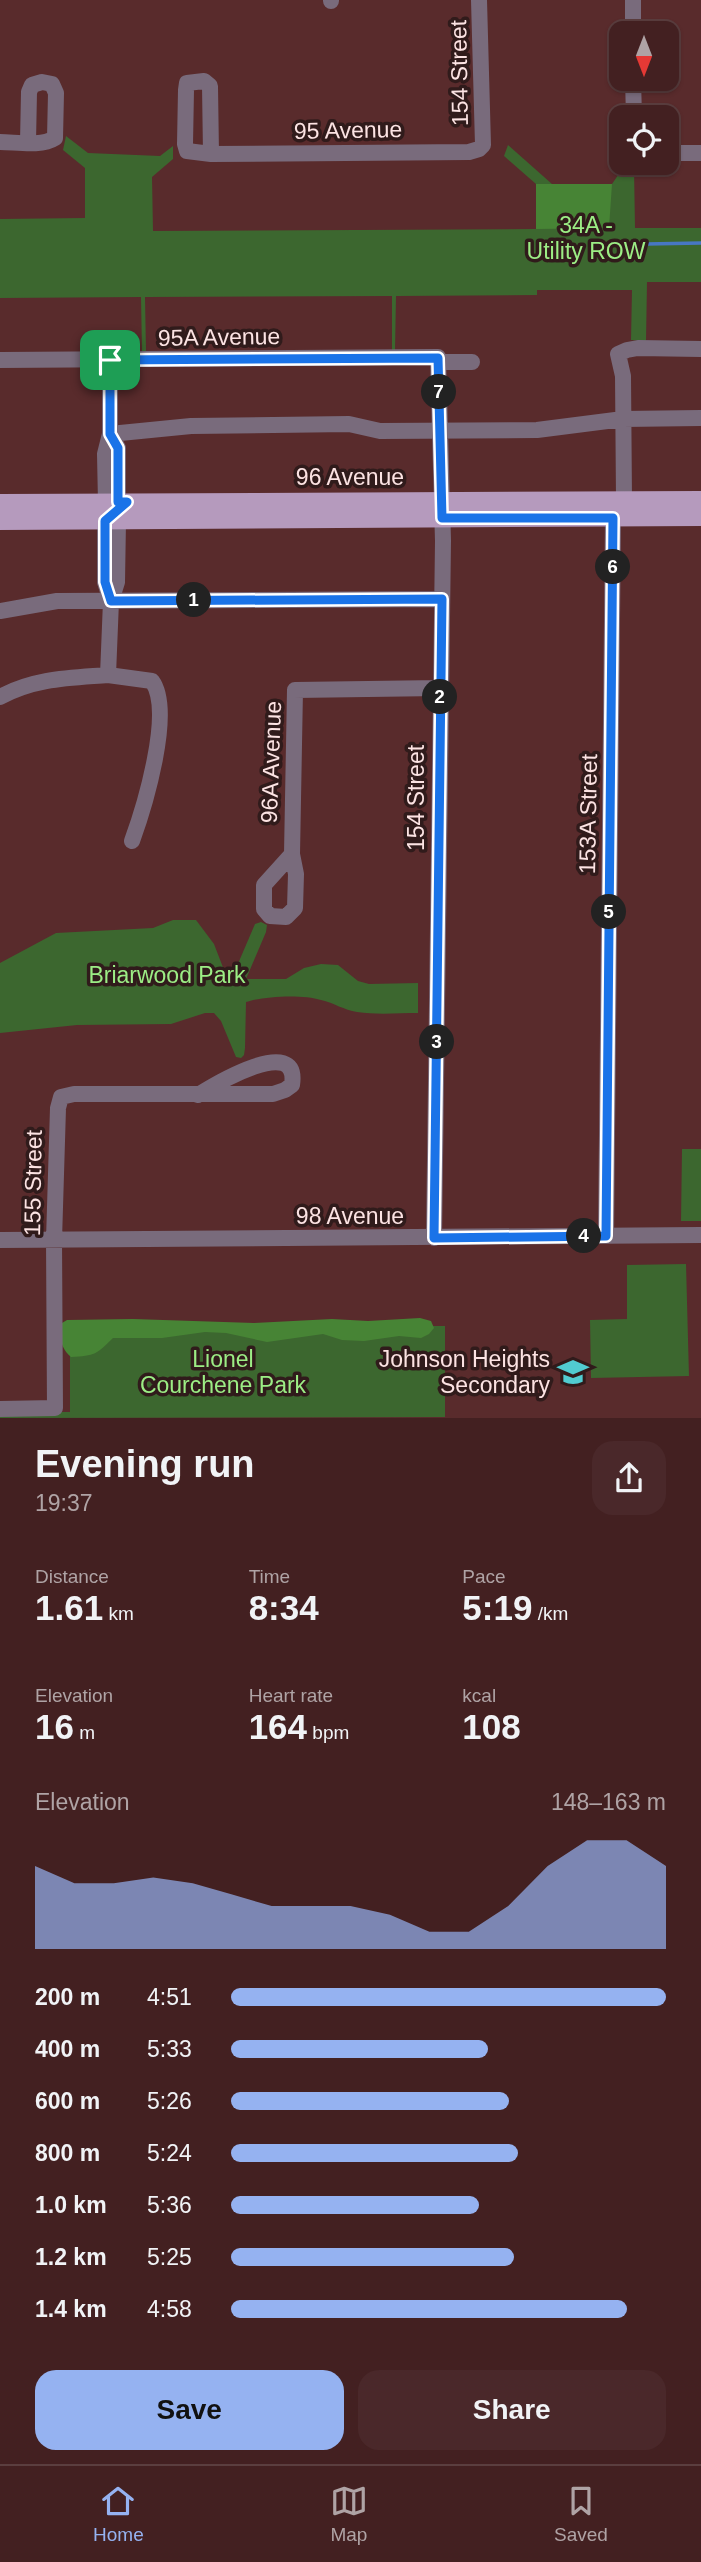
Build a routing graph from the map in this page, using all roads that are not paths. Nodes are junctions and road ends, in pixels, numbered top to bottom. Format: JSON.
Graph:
{"nodes":[{"id":1,"x":479,"y":0,"type":"edge"},
{"id":2,"x":633,"y":0,"type":"edge"},
{"id":3,"x":633,"y":21,"type":"edge"},
{"id":4,"x":0,"y":142,"type":"edge"},
{"id":5,"x":28,"y":142,"type":"dead end"},
{"id":6,"x":483,"y":145,"type":"joint"},
{"id":7,"x":679,"y":153,"type":"edge"},
{"id":8,"x":701,"y":153,"type":"edge"},
{"id":9,"x":211,"y":154,"type":"dead end"},
{"id":10,"x":701,"y":349,"type":"edge"},
{"id":11,"x":0,"y":360,"type":"edge"},
{"id":12,"x":110,"y":360,"type":"junction"},
{"id":13,"x":438,"y":360,"type":"junction"},
{"id":14,"x":472,"y":362,"type":"dead end"},
{"id":15,"x":701,"y":418,"type":"edge"},
{"id":16,"x":623,"y":419,"type":"junction"},
{"id":17,"x":439,"y":430,"type":"junction"},
{"id":18,"x":110,"y":434,"type":"junction"},
{"id":19,"x":624,"y":500,"type":"junction"},
{"id":20,"x":701,"y":500,"type":"edge"},
{"id":21,"x":0,"y":503,"type":"edge"},
{"id":22,"x":442,"y":509,"type":"junction"},
{"id":23,"x":115,"y":510,"type":"junction"},
{"id":24,"x":701,"y":517,"type":"edge"},
{"id":25,"x":613,"y":518,"type":"junction"},
{"id":26,"x":0,"y":521,"type":"edge"},
{"id":27,"x":442,"y":599,"type":"junction"},
{"id":28,"x":111,"y":601,"type":"junction"},
{"id":29,"x":0,"y":611,"type":"edge"},
{"id":30,"x":108,"y":675,"type":"junction"},
{"id":31,"x":440,"y":688,"type":"junction"},
{"id":32,"x":0,"y":697,"type":"edge"},
{"id":33,"x":132,"y":841,"type":"dead end"},
{"id":34,"x":292,"y":854,"type":"dead end"},
{"id":35,"x":198,"y":1095,"type":"junction"},
{"id":36,"x":701,"y":1235,"type":"edge"},
{"id":37,"x":606,"y":1236,"type":"junction"},
{"id":38,"x":434,"y":1238,"type":"junction"},
{"id":39,"x":0,"y":1240,"type":"edge"},
{"id":40,"x":54,"y":1240,"type":"junction"},
{"id":41,"x":0,"y":1409,"type":"edge"}],
"edges":[{"from":1,"to":6,"type":"street","name":"154 Street"},
{"from":2,"to":3,"type":"street"},
{"from":4,"to":5,"type":"street"},
{"from":6,"to":9,"type":"street","name":"95 Avenue"},
{"from":7,"to":8,"type":"street"},
{"from":10,"to":16,"type":"street"},
{"from":11,"to":12,"type":"street","name":"95A Avenue"},
{"from":12,"to":13,"type":"street","name":"95A Avenue"},
{"from":12,"to":18,"type":"street"},
{"from":13,"to":14,"type":"street","name":"95A Avenue"},
{"from":13,"to":17,"type":"street","name":"154 Street"},
{"from":15,"to":16,"type":"street"},
{"from":16,"to":17,"type":"street"},
{"from":16,"to":19,"type":"street"},
{"from":17,"to":18,"type":"street"},
{"from":17,"to":22,"type":"street","name":"154 Street"},
{"from":18,"to":23,"type":"street"},
{"from":19,"to":20,"type":"main road","name":"96 Avenue"},
{"from":19,"to":22,"type":"main road","name":"96 Avenue"},
{"from":21,"to":23,"type":"main road","name":"96 Avenue"},
{"from":22,"to":23,"type":"main road","name":"96 Avenue"},
{"from":22,"to":25,"type":"main road","name":"96 Avenue"},
{"from":22,"to":27,"type":"street","name":"154 Street"},
{"from":23,"to":26,"type":"main road","name":"96 Avenue"},
{"from":23,"to":28,"type":"street"},
{"from":24,"to":25,"type":"main road","name":"96 Avenue"},
{"from":25,"to":37,"type":"street","name":"153A Street"},
{"from":27,"to":28,"type":"street"},
{"from":27,"to":31,"type":"street","name":"154 Street"},
{"from":28,"to":29,"type":"street"},
{"from":28,"to":30,"type":"street"},
{"from":30,"to":32,"type":"street"},
{"from":30,"to":33,"type":"street"},
{"from":31,"to":34,"type":"street","name":"96A Avenue"},
{"from":31,"to":38,"type":"street","name":"154 Street"},
{"from":35,"to":35,"type":"street","name":"155 Street"},
{"from":35,"to":40,"type":"street","name":"155 Street"},
{"from":36,"to":37,"type":"street","name":"98 Avenue"},
{"from":37,"to":38,"type":"street","name":"98 Avenue"},
{"from":38,"to":40,"type":"street","name":"98 Avenue"},
{"from":39,"to":40,"type":"street","name":"98 Avenue"},
{"from":40,"to":41,"type":"street","name":"155 Street"}]}
